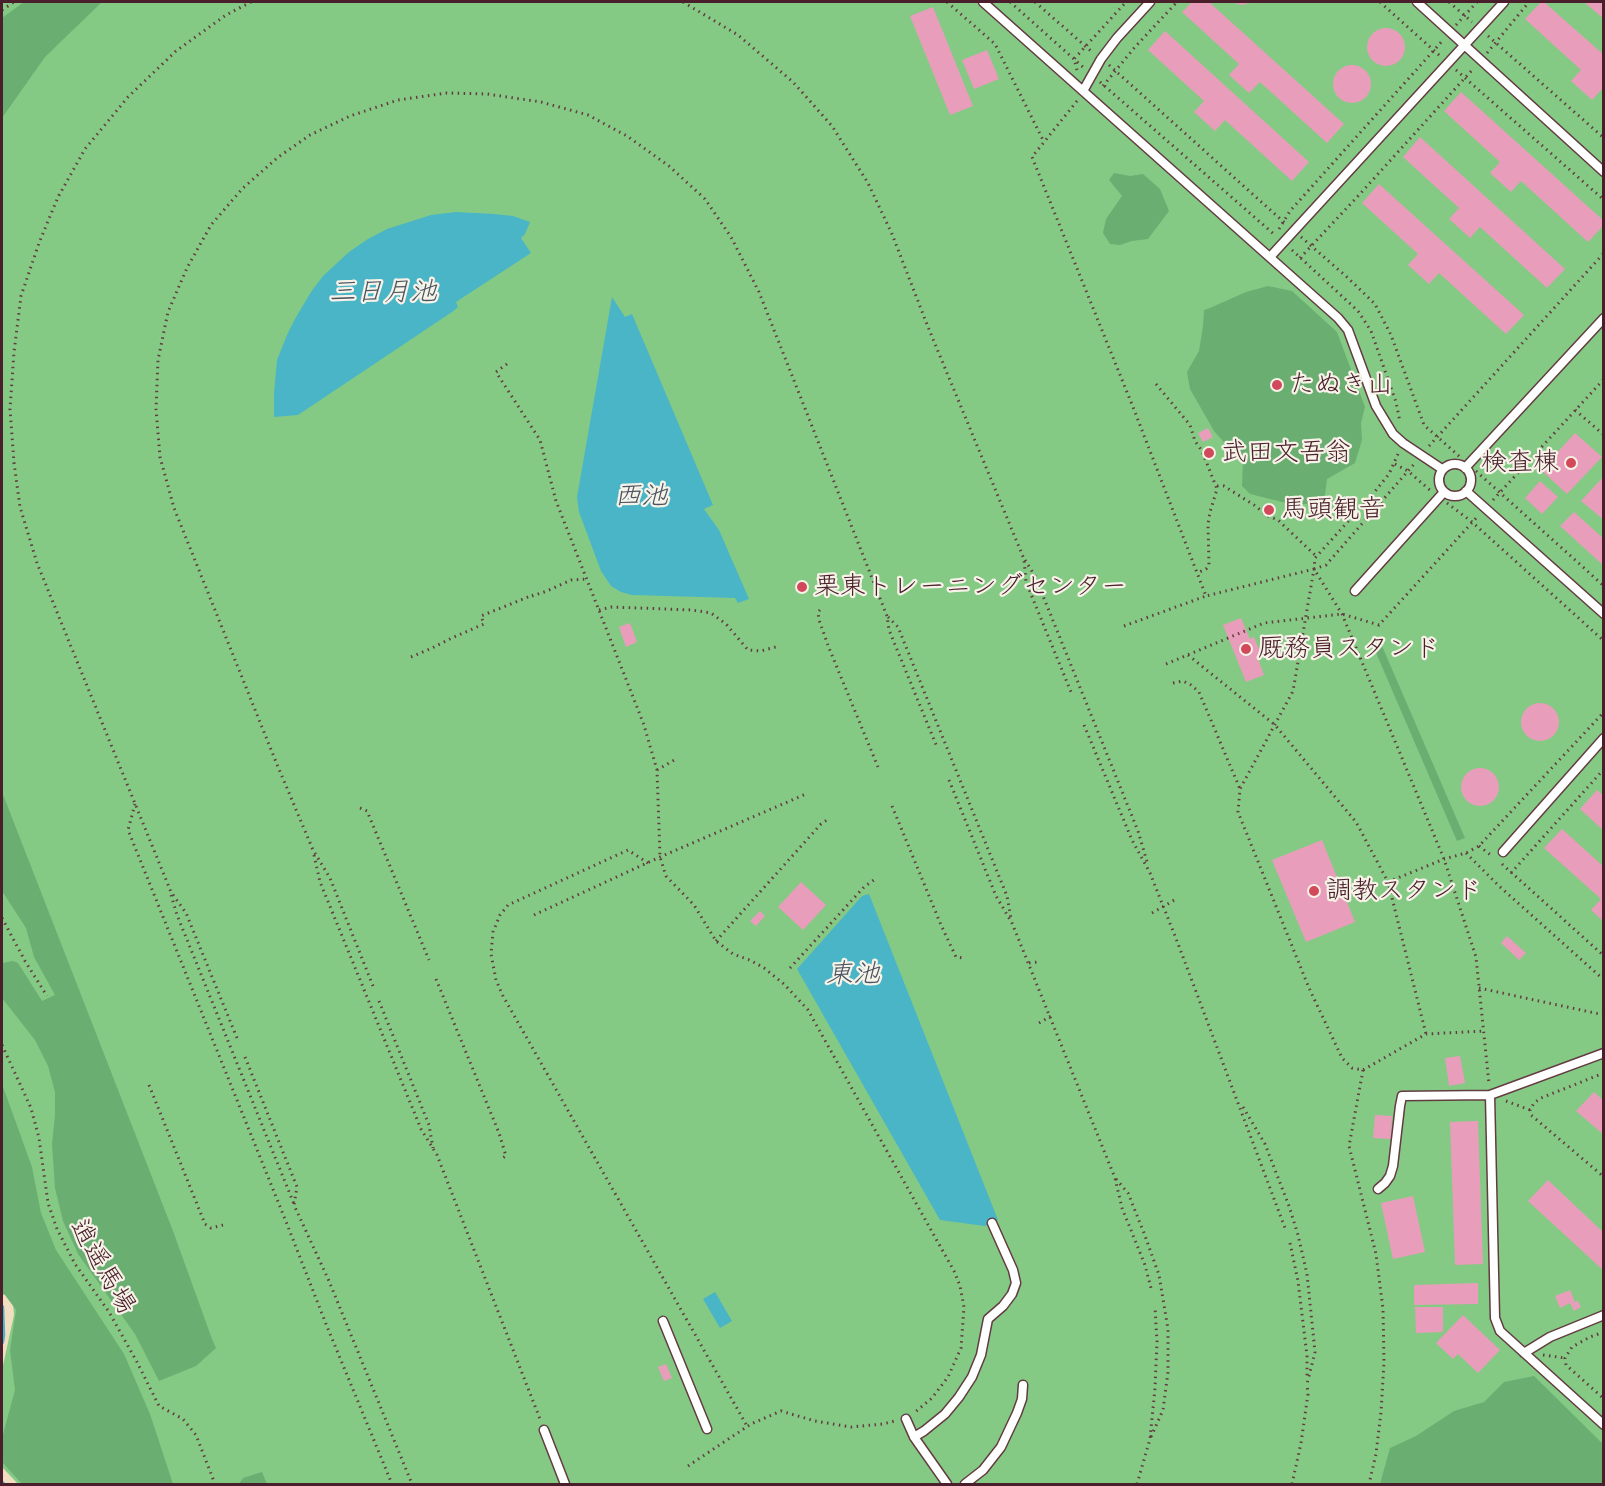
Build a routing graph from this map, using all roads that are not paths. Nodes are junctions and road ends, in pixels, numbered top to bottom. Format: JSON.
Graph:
{"nodes":[{"id":1,"x":983,"y":2,"type":"edge"},
{"id":2,"x":1150,"y":2,"type":"edge"},
{"id":3,"x":1417,"y":2,"type":"edge"},
{"id":4,"x":1504,"y":2,"type":"edge"},
{"id":5,"x":1465,"y":45,"type":"junction"},
{"id":6,"x":1083,"y":91,"type":"junction"},
{"id":7,"x":1604,"y":172,"type":"edge"},
{"id":8,"x":1270,"y":257,"type":"junction"},
{"id":9,"x":1604,"y":318,"type":"edge"},
{"id":10,"x":1467,"y":466,"type":"junction"},
{"id":11,"x":1442,"y":469,"type":"junction"},
{"id":12,"x":1466,"y":491,"type":"junction"},
{"id":13,"x":1442,"y":495,"type":"junction"},
{"id":14,"x":1355,"y":591,"type":"dead end"},
{"id":15,"x":1604,"y":614,"type":"edge"},
{"id":16,"x":1604,"y":738,"type":"edge"},
{"id":17,"x":1503,"y":852,"type":"dead end"},
{"id":18,"x":1604,"y":1053,"type":"edge"},
{"id":19,"x":1490,"y":1095,"type":"junction"},
{"id":20,"x":1378,"y":1189,"type":"dead end"},
{"id":21,"x":992,"y":1222,"type":"dead end"},
{"id":22,"x":1604,"y":1315,"type":"edge"},
{"id":23,"x":663,"y":1321,"type":"dead end"},
{"id":24,"x":1524,"y":1353,"type":"junction"},
{"id":25,"x":1023,"y":1385,"type":"dead end"},
{"id":26,"x":906,"y":1419,"type":"road end"},
{"id":27,"x":1604,"y":1425,"type":"edge"},
{"id":28,"x":707,"y":1429,"type":"dead end"},
{"id":29,"x":544,"y":1430,"type":"road end"},
{"id":30,"x":914,"y":1437,"type":"junction"},
{"id":31,"x":565,"y":1485,"type":"edge"},
{"id":32,"x":947,"y":1485,"type":"edge"},
{"id":33,"x":965,"y":1485,"type":"edge"}],
"edges":[{"from":1,"to":6,"type":"lane"},
{"from":2,"to":6,"type":"lane"},
{"from":3,"to":5,"type":"lane"},
{"from":4,"to":5,"type":"lane"},
{"from":5,"to":7,"type":"lane"},
{"from":5,"to":8,"type":"lane"},
{"from":6,"to":8,"type":"lane"},
{"from":8,"to":11,"type":"lane"},
{"from":9,"to":10,"type":"lane"},
{"from":10,"to":11,"type":"lane"},
{"from":10,"to":12,"type":"lane"},
{"from":11,"to":13,"type":"lane"},
{"from":12,"to":13,"type":"lane"},
{"from":12,"to":15,"type":"lane"},
{"from":13,"to":14,"type":"lane"},
{"from":16,"to":17,"type":"lane"},
{"from":18,"to":19,"type":"lane"},
{"from":19,"to":20,"type":"lane"},
{"from":19,"to":24,"type":"lane"},
{"from":21,"to":30,"type":"lane"},
{"from":22,"to":24,"type":"lane"},
{"from":23,"to":28,"type":"lane"},
{"from":24,"to":27,"type":"lane"},
{"from":25,"to":33,"type":"lane"},
{"from":26,"to":30,"type":"lane"},
{"from":29,"to":31,"type":"lane"},
{"from":30,"to":32,"type":"lane"}]}
